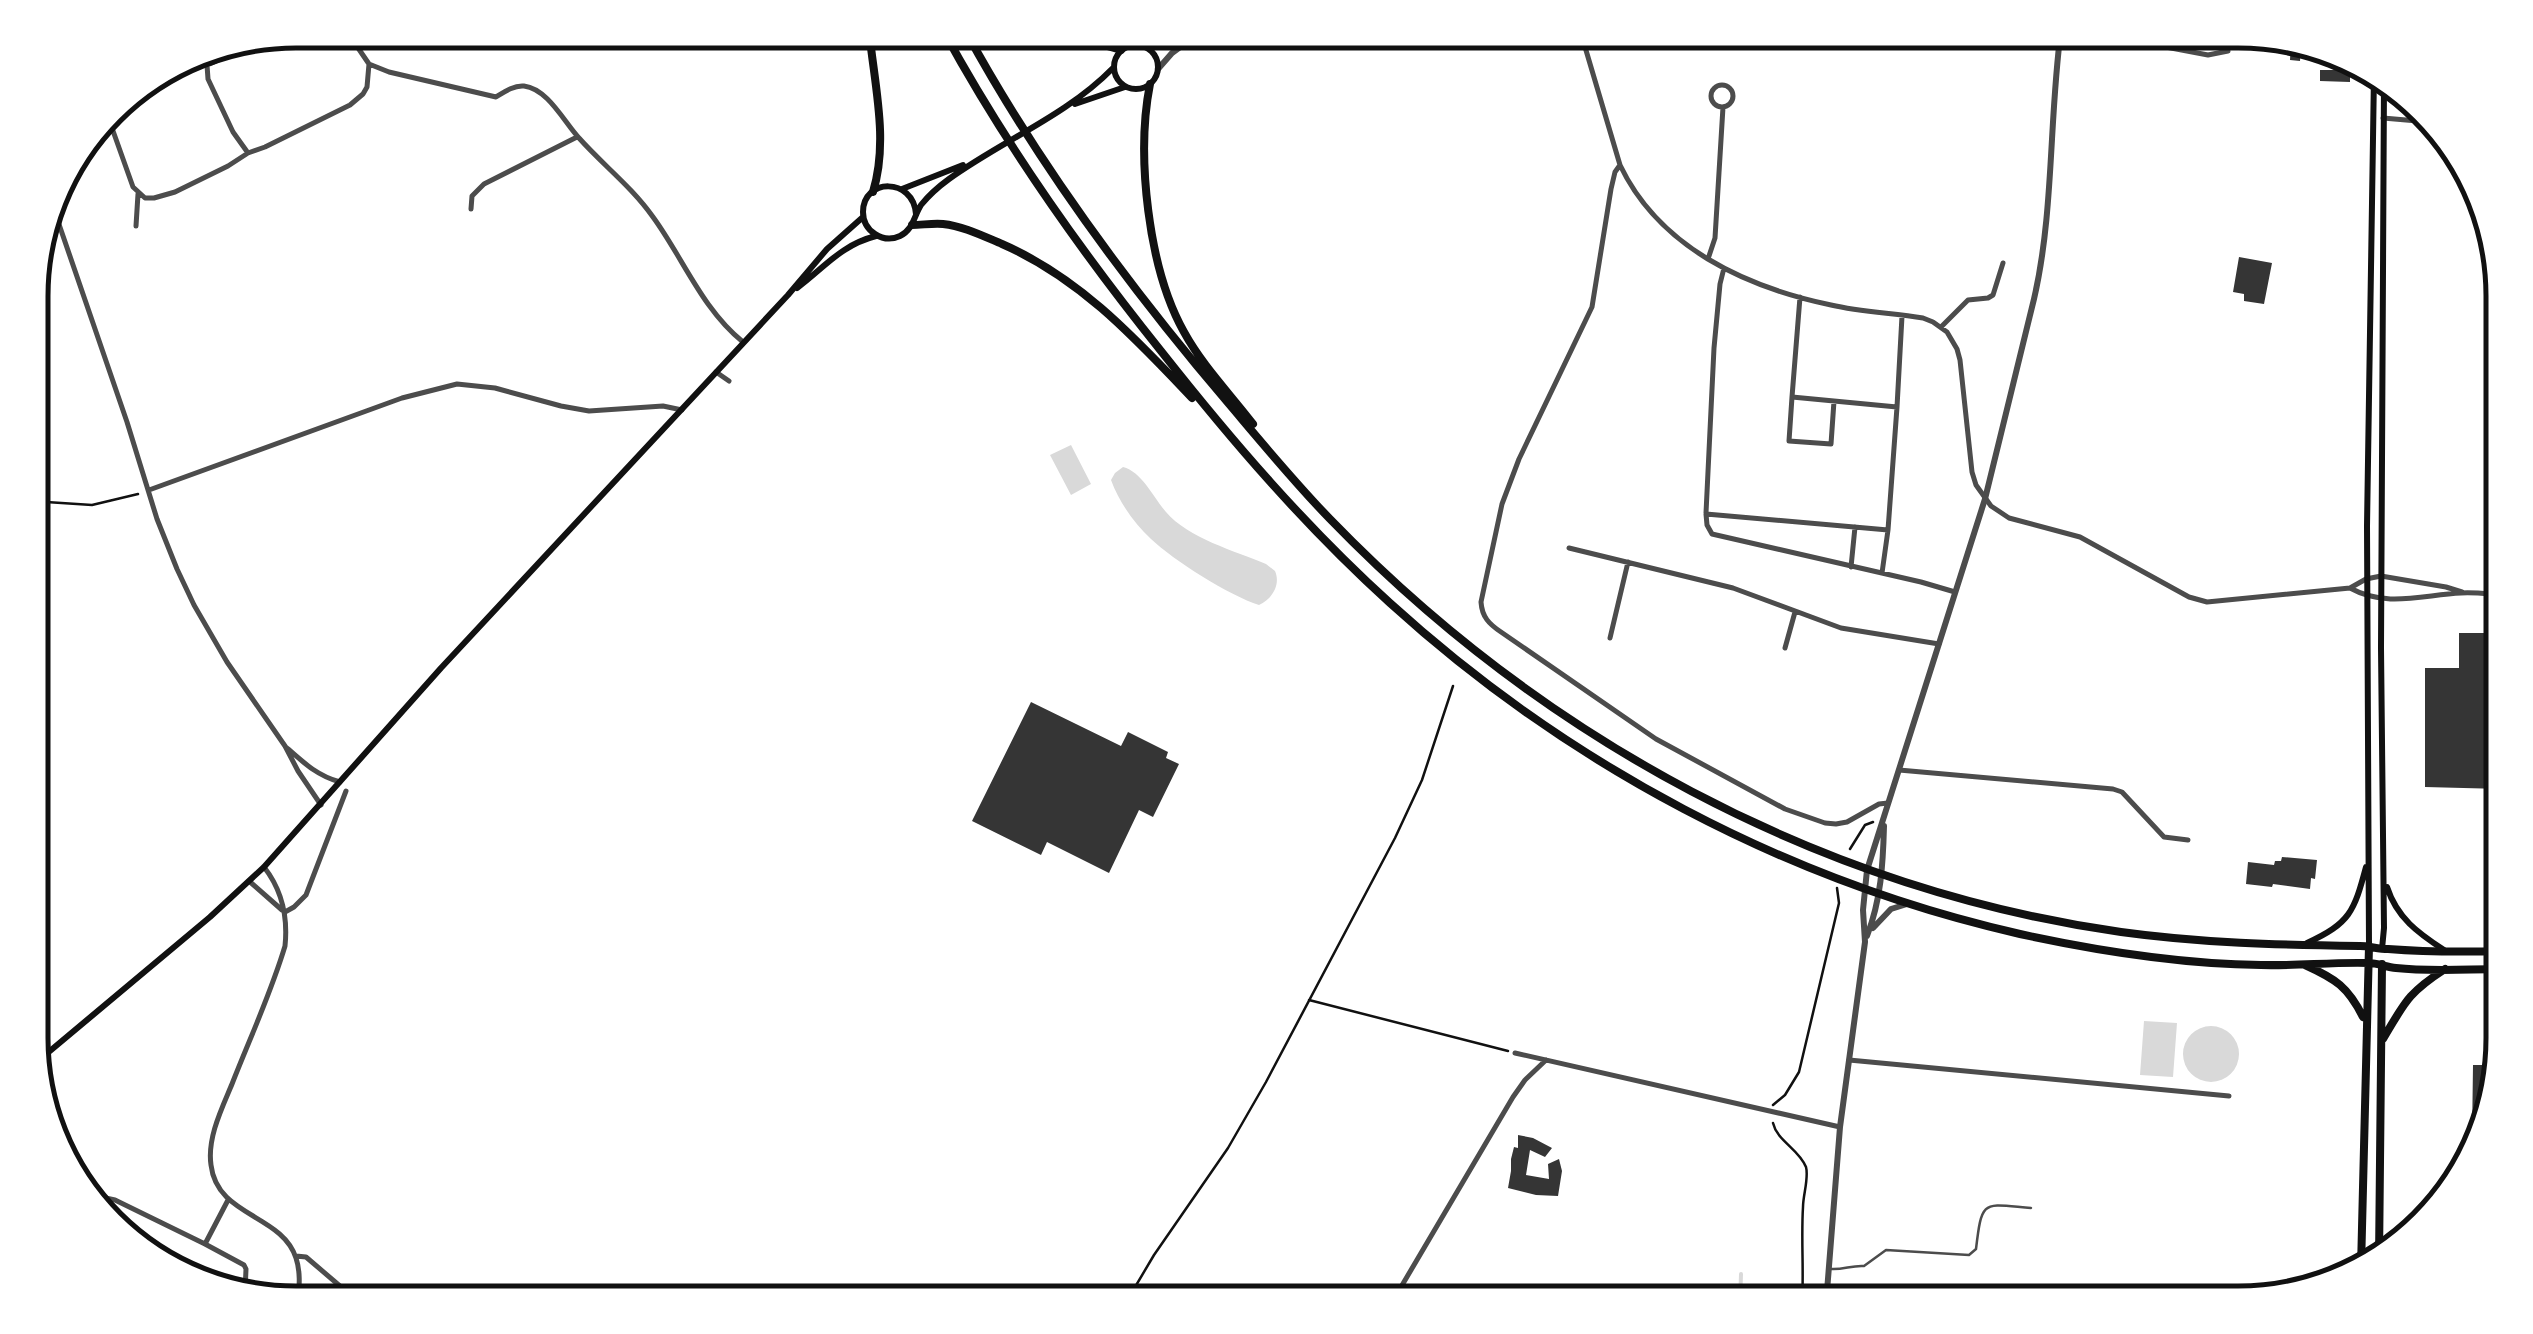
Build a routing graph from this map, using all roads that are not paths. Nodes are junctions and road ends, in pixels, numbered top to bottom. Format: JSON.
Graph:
{"nodes":[{"id":1,"x":358,"y":48,"type":"edge"},
{"id":2,"x":871,"y":48,"type":"edge"},
{"id":3,"x":953,"y":48,"type":"edge"},
{"id":4,"x":976,"y":48,"type":"edge"},
{"id":5,"x":1114,"y":48,"type":"edge"},
{"id":6,"x":1125,"y":48,"type":"edge"},
{"id":7,"x":1147,"y":48,"type":"edge"},
{"id":8,"x":1180,"y":48,"type":"edge"},
{"id":9,"x":1585,"y":48,"type":"edge"},
{"id":10,"x":2059,"y":48,"type":"edge"},
{"id":11,"x":2175,"y":48,"type":"edge"},
{"id":12,"x":1121,"y":50,"type":"junction"},
{"id":13,"x":2228,"y":52,"type":"dead end"},
{"id":14,"x":218,"y":60,"type":"edge"},
{"id":15,"x":369,"y":64,"type":"junction"},
{"id":16,"x":207,"y":65,"type":"joint"},
{"id":17,"x":1113,"y":68,"type":"junction"},
{"id":18,"x":1158,"y":69,"type":"junction"},
{"id":19,"x":1150,"y":84,"type":"junction"},
{"id":20,"x":1125,"y":86,"type":"junction"},
{"id":21,"x":2374,"y":88,"type":"edge"},
{"id":22,"x":2384,"y":96,"type":"edge"},
{"id":23,"x":1070,"y":106,"type":"junction"},
{"id":24,"x":1723,"y":106,"type":"junction"},
{"id":25,"x":2383,"y":118,"type":"junction"},
{"id":26,"x":2413,"y":121,"type":"edge"},
{"id":27,"x":112,"y":129,"type":"edge"},
{"id":28,"x":578,"y":136,"type":"junction"},
{"id":29,"x":248,"y":152,"type":"junction"},
{"id":30,"x":978,"y":159,"type":"junction"},
{"id":31,"x":1620,"y":165,"type":"junction"},
{"id":32,"x":902,"y":189,"type":"junction"},
{"id":33,"x":872,"y":192,"type":"junction"},
{"id":34,"x":138,"y":194,"type":"junction"},
{"id":35,"x":471,"y":209,"type":"dead end"},
{"id":36,"x":916,"y":214,"type":"junction"},
{"id":37,"x":863,"y":217,"type":"junction"},
{"id":38,"x":59,"y":223,"type":"edge"},
{"id":39,"x":912,"y":225,"type":"junction"},
{"id":40,"x":136,"y":226,"type":"dead end"},
{"id":41,"x":876,"y":236,"type":"junction"},
{"id":42,"x":1708,"y":259,"type":"junction"},
{"id":43,"x":2003,"y":263,"type":"dead end"},
{"id":44,"x":1724,"y":268,"type":"junction"},
{"id":45,"x":788,"y":295,"type":"junction"},
{"id":46,"x":1800,"y":297,"type":"junction"},
{"id":47,"x":1902,"y":316,"type":"junction"},
{"id":48,"x":1941,"y":327,"type":"junction"},
{"id":49,"x":743,"y":342,"type":"junction"},
{"id":50,"x":716,"y":372,"type":"junction"},
{"id":51,"x":729,"y":381,"type":"dead end"},
{"id":52,"x":1792,"y":397,"type":"junction"},
{"id":53,"x":1834,"y":401,"type":"junction"},
{"id":54,"x":1897,"y":407,"type":"junction"},
{"id":55,"x":682,"y":410,"type":"junction"},
{"id":56,"x":1225,"y":433,"type":"junction"},
{"id":57,"x":1300,"y":488,"type":"junction"},
{"id":58,"x":148,"y":490,"type":"junction"},
{"id":59,"x":1984,"y":499,"type":"junction"},
{"id":60,"x":1706,"y":514,"type":"junction"},
{"id":61,"x":1855,"y":527,"type":"junction"},
{"id":62,"x":1888,"y":530,"type":"junction"},
{"id":63,"x":1569,"y":548,"type":"dead end"},
{"id":64,"x":1628,"y":562,"type":"junction"},
{"id":65,"x":1851,"y":567,"type":"junction"},
{"id":66,"x":1882,"y":573,"type":"junction"},
{"id":67,"x":2381,"y":576,"type":"junction"},
{"id":68,"x":2366,"y":579,"type":"junction"},
{"id":69,"x":2350,"y":588,"type":"junction"},
{"id":70,"x":1955,"y":592,"type":"junction"},
{"id":71,"x":2462,"y":592,"type":"junction"},
{"id":72,"x":2486,"y":593,"type":"edge"},
{"id":73,"x":2367,"y":597,"type":"junction"},
{"id":74,"x":2382,"y":599,"type":"junction"},
{"id":75,"x":1794,"y":612,"type":"junction"},
{"id":76,"x":1610,"y":638,"type":"dead end"},
{"id":77,"x":1939,"y":644,"type":"junction"},
{"id":78,"x":1785,"y":648,"type":"dead end"},
{"id":79,"x":285,"y":746,"type":"junction"},
{"id":80,"x":1899,"y":770,"type":"junction"},
{"id":81,"x":340,"y":782,"type":"junction"},
{"id":82,"x":346,"y":792,"type":"dead end"},
{"id":83,"x":1888,"y":803,"type":"junction"},
{"id":84,"x":321,"y":804,"type":"junction"},
{"id":85,"x":1884,"y":818,"type":"junction"},
{"id":86,"x":2188,"y":840,"type":"dead end"},
{"id":87,"x":2369,"y":856,"type":"junction"},
{"id":88,"x":264,"y":866,"type":"junction"},
{"id":89,"x":1867,"y":870,"type":"junction"},
{"id":90,"x":1882,"y":874,"type":"junction"},
{"id":91,"x":2384,"y":878,"type":"junction"},
{"id":92,"x":249,"y":881,"type":"junction"},
{"id":93,"x":1864,"y":888,"type":"junction"},
{"id":94,"x":1879,"y":893,"type":"junction"},
{"id":95,"x":1908,"y":903,"type":"junction"},
{"id":96,"x":284,"y":912,"type":"junction"},
{"id":97,"x":1865,"y":942,"type":"junction"},
{"id":98,"x":2302,"y":946,"type":"junction"},
{"id":99,"x":2368,"y":946,"type":"junction"},
{"id":100,"x":2382,"y":949,"type":"junction"},
{"id":101,"x":2445,"y":951,"type":"junction"},
{"id":102,"x":2486,"y":951,"type":"edge"},
{"id":103,"x":2367,"y":963,"type":"junction"},
{"id":104,"x":2301,"y":964,"type":"junction"},
{"id":105,"x":2382,"y":964,"type":"junction"},
{"id":106,"x":2445,"y":969,"type":"junction"},
{"id":107,"x":2486,"y":969,"type":"edge"},
{"id":108,"x":2366,"y":1022,"type":"junction"},
{"id":109,"x":2382,"y":1040,"type":"junction"},
{"id":110,"x":49,"y":1052,"type":"edge"},
{"id":111,"x":1515,"y":1053,"type":"road end"},
{"id":112,"x":1546,"y":1060,"type":"junction"},
{"id":113,"x":1849,"y":1060,"type":"junction"},
{"id":114,"x":2229,"y":1096,"type":"dead end"},
{"id":115,"x":1840,"y":1126,"type":"junction"},
{"id":116,"x":106,"y":1198,"type":"edge"},
{"id":117,"x":228,"y":1200,"type":"junction"},
{"id":118,"x":2031,"y":1208,"type":"dead end"},
{"id":119,"x":2380,"y":1241,"type":"edge"},
{"id":120,"x":205,"y":1244,"type":"junction"},
{"id":121,"x":2361,"y":1253,"type":"edge"},
{"id":122,"x":296,"y":1256,"type":"junction"},
{"id":123,"x":1829,"y":1268,"type":"junction"},
{"id":124,"x":245,"y":1281,"type":"edge"},
{"id":125,"x":299,"y":1286,"type":"edge"},
{"id":126,"x":340,"y":1286,"type":"edge"},
{"id":127,"x":1402,"y":1286,"type":"edge"},
{"id":128,"x":1828,"y":1286,"type":"edge"}],
"edges":[{"from":1,"to":15,"type":"street"},
{"from":2,"to":33,"type":"main road"},
{"from":3,"to":56,"type":"main road"},
{"from":4,"to":57,"type":"main road"},
{"from":5,"to":12,"type":"main road"},
{"from":6,"to":12,"type":"main road"},
{"from":7,"to":18,"type":"main road"},
{"from":8,"to":18,"type":"street"},
{"from":9,"to":31,"type":"street"},
{"from":10,"to":59,"type":"street"},
{"from":11,"to":13,"type":"street"},
{"from":12,"to":17,"type":"main road"},
{"from":14,"to":16,"type":"street"},
{"from":15,"to":28,"type":"street"},
{"from":15,"to":29,"type":"street"},
{"from":16,"to":29,"type":"street"},
{"from":17,"to":20,"type":"main road"},
{"from":17,"to":23,"type":"main road"},
{"from":18,"to":19,"type":"main road"},
{"from":19,"to":20,"type":"main road"},
{"from":19,"to":57,"type":"main road"},
{"from":20,"to":23,"type":"main road"},
{"from":21,"to":68,"type":"main road"},
{"from":22,"to":25,"type":"main road"},
{"from":23,"to":30,"type":"main road"},
{"from":24,"to":24,"type":"street"},
{"from":24,"to":42,"type":"street"},
{"from":25,"to":26,"type":"street"},
{"from":25,"to":67,"type":"main road"},
{"from":27,"to":34,"type":"street"},
{"from":28,"to":35,"type":"street"},
{"from":28,"to":49,"type":"street"},
{"from":29,"to":34,"type":"street"},
{"from":30,"to":32,"type":"main road"},
{"from":30,"to":36,"type":"main road"},
{"from":31,"to":42,"type":"street"},
{"from":31,"to":83,"type":"street"},
{"from":32,"to":33,"type":"main road"},
{"from":32,"to":36,"type":"main road"},
{"from":33,"to":37,"type":"main road"},
{"from":34,"to":40,"type":"street"},
{"from":36,"to":39,"type":"main road"},
{"from":37,"to":41,"type":"main road"},
{"from":37,"to":45,"type":"main road"},
{"from":38,"to":58,"type":"street"},
{"from":39,"to":41,"type":"main road"},
{"from":39,"to":56,"type":"main road"},
{"from":41,"to":45,"type":"main road"},
{"from":42,"to":44,"type":"street"},
{"from":43,"to":48,"type":"street"},
{"from":44,"to":46,"type":"street"},
{"from":44,"to":60,"type":"street"},
{"from":45,"to":49,"type":"main road"},
{"from":46,"to":47,"type":"street"},
{"from":46,"to":52,"type":"street"},
{"from":47,"to":48,"type":"street"},
{"from":47,"to":54,"type":"street"},
{"from":48,"to":59,"type":"street"},
{"from":49,"to":50,"type":"main road"},
{"from":50,"to":51,"type":"street"},
{"from":50,"to":55,"type":"main road"},
{"from":52,"to":53,"type":"street"},
{"from":52,"to":53,"type":"street"},
{"from":53,"to":54,"type":"street"},
{"from":54,"to":62,"type":"street"},
{"from":55,"to":58,"type":"street"},
{"from":55,"to":81,"type":"main road"},
{"from":56,"to":93,"type":"main road"},
{"from":57,"to":89,"type":"main road"},
{"from":58,"to":79,"type":"street"},
{"from":59,"to":69,"type":"street"},
{"from":59,"to":70,"type":"street"},
{"from":60,"to":61,"type":"street"},
{"from":60,"to":65,"type":"street"},
{"from":61,"to":62,"type":"street"},
{"from":61,"to":65,"type":"street"},
{"from":62,"to":66,"type":"street"},
{"from":63,"to":64,"type":"street"},
{"from":64,"to":75,"type":"street"},
{"from":64,"to":76,"type":"street"},
{"from":65,"to":66,"type":"street"},
{"from":66,"to":70,"type":"street"},
{"from":67,"to":68,"type":"street"},
{"from":67,"to":71,"type":"street"},
{"from":67,"to":74,"type":"main road"},
{"from":68,"to":69,"type":"street"},
{"from":68,"to":73,"type":"main road"},
{"from":69,"to":73,"type":"street"},
{"from":70,"to":77,"type":"street"},
{"from":71,"to":72,"type":"street"},
{"from":71,"to":74,"type":"street"},
{"from":73,"to":74,"type":"street"},
{"from":73,"to":87,"type":"main road"},
{"from":74,"to":91,"type":"main road"},
{"from":75,"to":77,"type":"street"},
{"from":75,"to":78,"type":"street"},
{"from":77,"to":80,"type":"street"},
{"from":79,"to":81,"type":"street"},
{"from":79,"to":84,"type":"street"},
{"from":80,"to":83,"type":"street"},
{"from":80,"to":86,"type":"street"},
{"from":81,"to":84,"type":"main road"},
{"from":82,"to":96,"type":"street"},
{"from":83,"to":85,"type":"street"},
{"from":84,"to":88,"type":"main road"},
{"from":85,"to":89,"type":"street"},
{"from":85,"to":90,"type":"street"},
{"from":87,"to":98,"type":"main road"},
{"from":87,"to":99,"type":"main road"},
{"from":88,"to":92,"type":"main road"},
{"from":88,"to":96,"type":"street"},
{"from":89,"to":90,"type":"main road"},
{"from":89,"to":93,"type":"street"},
{"from":90,"to":94,"type":"street"},
{"from":90,"to":98,"type":"main road"},
{"from":91,"to":100,"type":"main road"},
{"from":91,"to":101,"type":"main road"},
{"from":92,"to":96,"type":"street"},
{"from":92,"to":110,"type":"main road"},
{"from":93,"to":94,"type":"main road"},
{"from":93,"to":97,"type":"street"},
{"from":94,"to":95,"type":"main road"},
{"from":94,"to":97,"type":"street"},
{"from":95,"to":97,"type":"street"},
{"from":95,"to":104,"type":"main road"},
{"from":96,"to":117,"type":"street"},
{"from":97,"to":113,"type":"street"},
{"from":98,"to":99,"type":"main road"},
{"from":99,"to":100,"type":"main road"},
{"from":99,"to":103,"type":"main road"},
{"from":100,"to":101,"type":"main road"},
{"from":100,"to":105,"type":"main road"},
{"from":101,"to":102,"type":"main road"},
{"from":103,"to":104,"type":"main road"},
{"from":103,"to":105,"type":"main road"},
{"from":103,"to":108,"type":"main road"},
{"from":104,"to":108,"type":"main road"},
{"from":105,"to":106,"type":"main road"},
{"from":105,"to":109,"type":"main road"},
{"from":106,"to":107,"type":"main road"},
{"from":106,"to":109,"type":"main road"},
{"from":108,"to":121,"type":"main road"},
{"from":109,"to":119,"type":"main road"},
{"from":111,"to":112,"type":"street"},
{"from":112,"to":115,"type":"street"},
{"from":112,"to":127,"type":"street"},
{"from":113,"to":114,"type":"street"},
{"from":113,"to":115,"type":"street"},
{"from":115,"to":123,"type":"street"},
{"from":116,"to":120,"type":"street"},
{"from":117,"to":120,"type":"street"},
{"from":117,"to":122,"type":"street"},
{"from":118,"to":123,"type":"lane"},
{"from":120,"to":124,"type":"street"},
{"from":122,"to":125,"type":"street"},
{"from":122,"to":126,"type":"street"},
{"from":123,"to":128,"type":"street"}]}
